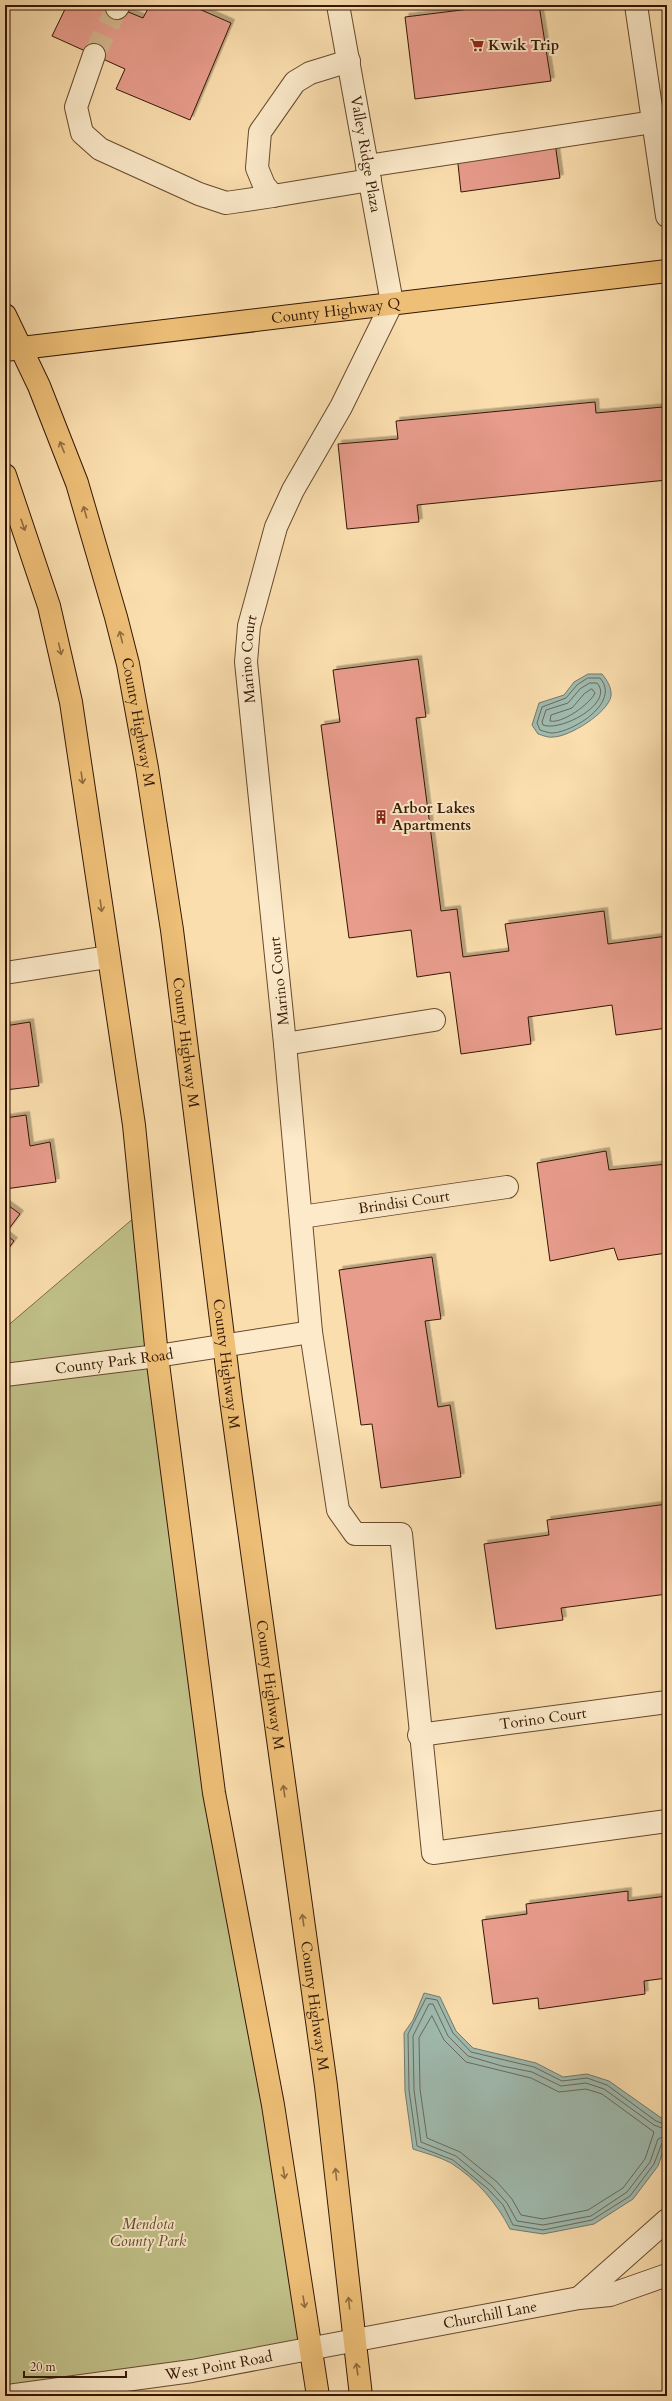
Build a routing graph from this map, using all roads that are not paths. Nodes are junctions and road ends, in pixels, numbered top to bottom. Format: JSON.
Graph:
{"nodes":[{"id":1,"x":338,"y":5,"type":"edge"},
{"id":2,"x":636,"y":5,"type":"edge"},
{"id":3,"x":94,"y":55,"type":"tunnel mouth"},
{"id":4,"x":349,"y":61,"type":"junction"},
{"id":5,"x":653,"y":122,"type":"junction"},
{"id":6,"x":369,"y":173,"type":"junction"},
{"id":7,"x":273,"y":196,"type":"junction"},
{"id":8,"x":667,"y":216,"type":"edge"},
{"id":9,"x":667,"y":271,"type":"edge"},
{"id":10,"x":392,"y":304,"type":"junction"},
{"id":11,"x":5,"y":315,"type":"edge"},
{"id":12,"x":13,"y":349,"type":"edge"},
{"id":13,"x":5,"y":475,"type":"edge"},
{"id":14,"x":108,"y":957,"type":"junction"},
{"id":15,"x":5,"y":973,"type":"edge"},
{"id":16,"x":434,"y":1020,"type":"dead end"},
{"id":17,"x":285,"y":1044,"type":"junction"},
{"id":18,"x":507,"y":1187,"type":"dead end"},
{"id":19,"x":301,"y":1217,"type":"junction"},
{"id":20,"x":311,"y":1332,"type":"junction"},
{"id":21,"x":224,"y":1344,"type":"junction"},
{"id":22,"x":157,"y":1356,"type":"junction"},
{"id":23,"x":5,"y":1375,"type":"edge"},
{"id":24,"x":667,"y":1702,"type":"edge"},
{"id":25,"x":420,"y":1735,"type":"junction"},
{"id":26,"x":667,"y":1821,"type":"edge"},
{"id":27,"x":667,"y":2220,"type":"edge"},
{"id":28,"x":667,"y":2275,"type":"edge"},
{"id":29,"x":579,"y":2298,"type":"junction"},
{"id":30,"x":354,"y":2342,"type":"junction"},
{"id":31,"x":311,"y":2350,"type":"junction"},
{"id":32,"x":8,"y":2396,"type":"edge"},
{"id":33,"x":318,"y":2396,"type":"edge"},
{"id":34,"x":361,"y":2396,"type":"edge"}],
"edges":[{"from":1,"to":4,"type":"street","name":"Valley Ridge Plaza"},
{"from":2,"to":5,"type":"street"},
{"from":3,"to":7,"type":"street"},
{"from":4,"to":6,"type":"street","name":"Valley Ridge Plaza"},
{"from":4,"to":7,"type":"street"},
{"from":5,"to":6,"type":"street"},
{"from":5,"to":8,"type":"street"},
{"from":6,"to":7,"type":"street"},
{"from":6,"to":10,"type":"street","name":"Valley Ridge Plaza"},
{"from":9,"to":10,"type":"main road","name":"County Highway Q"},
{"from":10,"to":12,"type":"main road","name":"County Highway Q"},
{"from":10,"to":17,"type":"street","name":"Marino Court"},
{"from":11,"to":12,"type":"main road","name":"County Highway M"},
{"from":21,"to":12,"type":"main road","name":"County Highway M","one_way":true},
{"from":13,"to":14,"type":"main road","one_way":true},
{"from":14,"to":15,"type":"street"},
{"from":14,"to":22,"type":"main road"},
{"from":16,"to":17,"type":"street"},
{"from":17,"to":19,"type":"street","name":"Marino Court"},
{"from":18,"to":19,"type":"street","name":"Brindisi Court"},
{"from":19,"to":20,"type":"street","name":"Marino Court"},
{"from":20,"to":21,"type":"street","name":"County Park Road"},
{"from":20,"to":25,"type":"street","name":"Marino Court"},
{"from":21,"to":22,"type":"street","name":"County Park Road"},
{"from":30,"to":21,"type":"main road","name":"County Highway M","one_way":true},
{"from":22,"to":23,"type":"street","name":"County Park Road"},
{"from":22,"to":31,"type":"main road","one_way":true},
{"from":24,"to":25,"type":"street","name":"Torino Court"},
{"from":25,"to":26,"type":"street"},
{"from":27,"to":29,"type":"street"},
{"from":28,"to":29,"type":"street","name":"Churchill Lane"},
{"from":29,"to":30,"type":"street","name":"Churchill Lane"},
{"from":30,"to":31,"type":"street","name":"Churchill Lane"},
{"from":34,"to":30,"type":"main road","name":"County Highway M","one_way":true},
{"from":31,"to":32,"type":"street","name":"West Point Road"},
{"from":31,"to":33,"type":"main road"}]}
